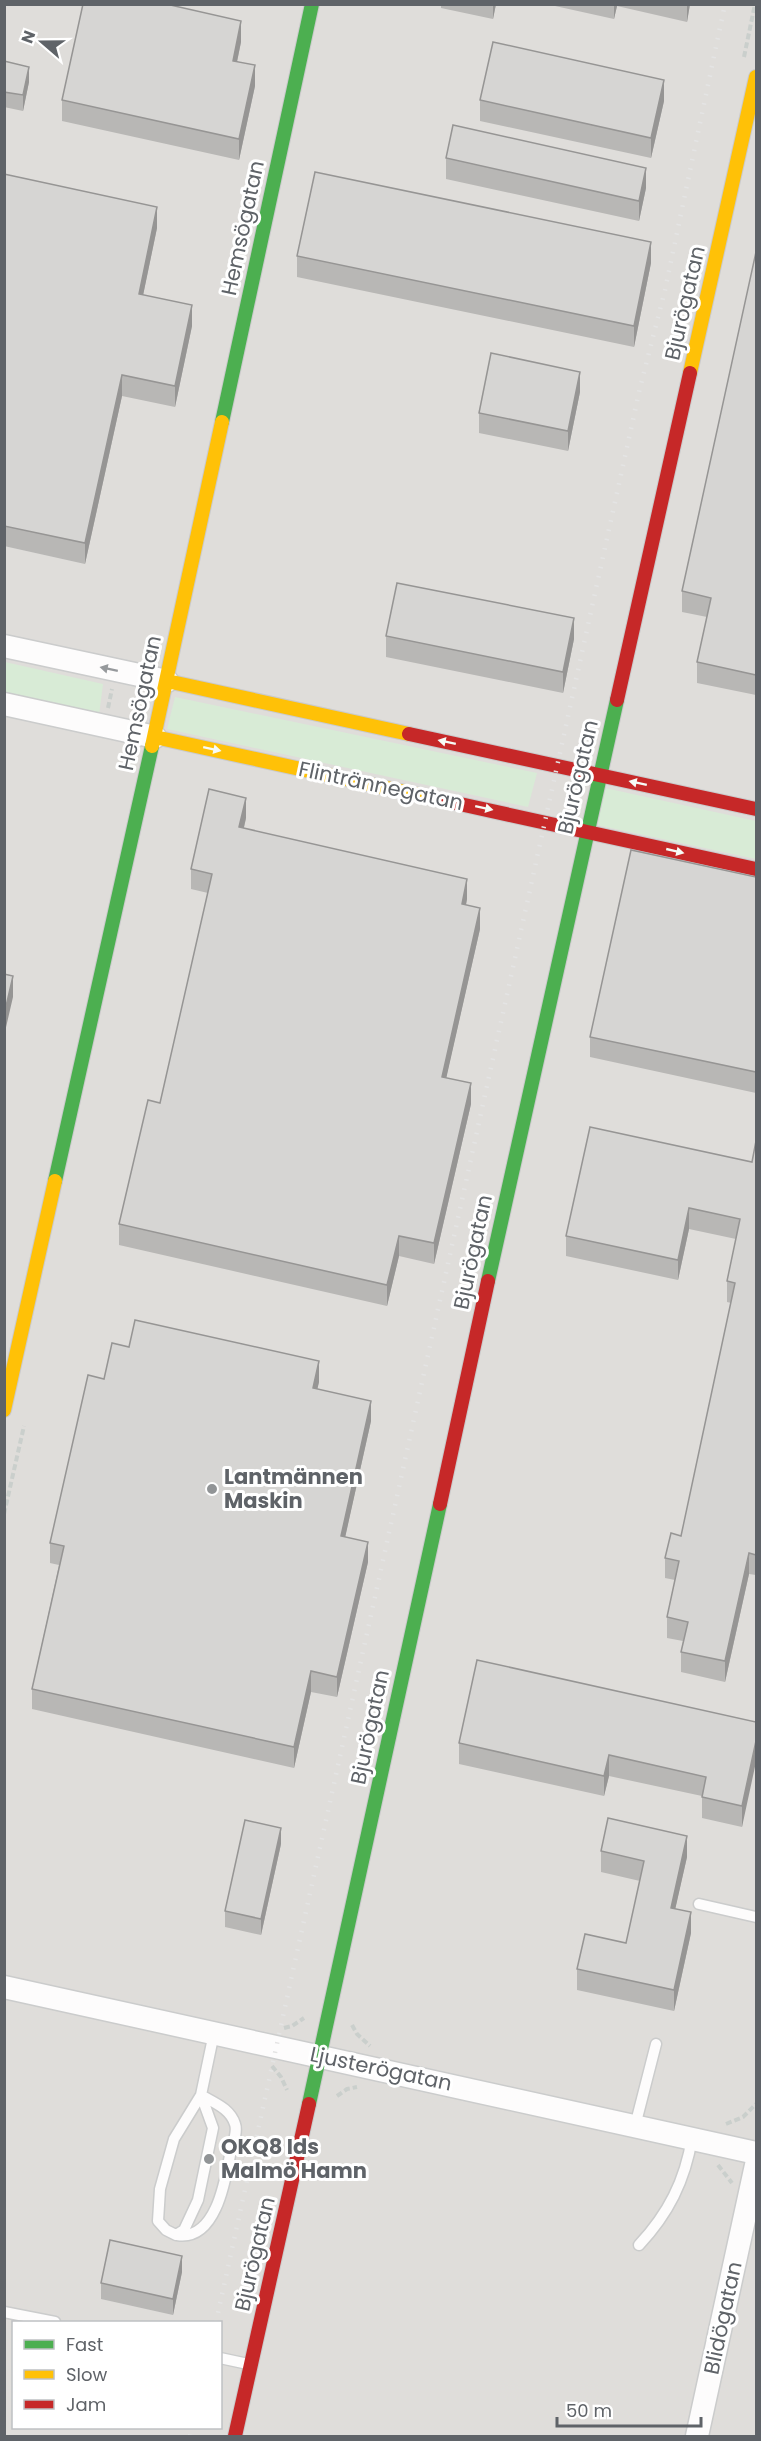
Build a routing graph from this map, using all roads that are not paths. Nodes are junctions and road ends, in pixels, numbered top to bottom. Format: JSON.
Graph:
{"nodes":[{"id":1,"x":312,"y":4,"type":"edge"},
{"id":2,"x":756,"y":77,"type":"edge"},
{"id":3,"x":4,"y":646,"type":"edge"},
{"id":4,"x":167,"y":681,"type":"junction"},
{"id":5,"x":4,"y":704,"type":"edge"},
{"id":6,"x":155,"y":737,"type":"junction"},
{"id":7,"x":600,"y":774,"type":"junction"},
{"id":8,"x":756,"y":809,"type":"edge"},
{"id":9,"x":586,"y":831,"type":"junction"},
{"id":10,"x":756,"y":869,"type":"edge"},
{"id":11,"x":4,"y":1410,"type":"edge"},
{"id":12,"x":699,"y":1904,"type":"dead end"},
{"id":13,"x":756,"y":1917,"type":"edge"},
{"id":14,"x":4,"y":1987,"type":"edge"},
{"id":15,"x":214,"y":2033,"type":"junction"},
{"id":16,"x":656,"y":2044,"type":"dead end"},
{"id":17,"x":320,"y":2057,"type":"junction"},
{"id":18,"x":201,"y":2095,"type":"junction"},
{"id":19,"x":635,"y":2126,"type":"junction"},
{"id":20,"x":691,"y":2147,"type":"junction"},
{"id":21,"x":756,"y":2153,"type":"edge"},
{"id":22,"x":756,"y":2165,"type":"edge"},
{"id":23,"x":176,"y":2235,"type":"junction"},
{"id":24,"x":639,"y":2245,"type":"dead end"},
{"id":25,"x":4,"y":2312,"type":"edge"},
{"id":26,"x":50,"y":2321,"type":"edge"},
{"id":27,"x":222,"y":2358,"type":"edge"},
{"id":28,"x":251,"y":2364,"type":"junction"},
{"id":29,"x":235,"y":2436,"type":"edge"},
{"id":30,"x":697,"y":2436,"type":"edge"}],
"edges":[{"from":1,"to":4,"type":"street","name":"Hemsögatan"},
{"from":2,"to":7,"type":"street","name":"Bjurögatan"},
{"from":4,"to":3,"type":"street","one_way":true},
{"from":4,"to":6,"type":"street","name":"Hemsögatan"},
{"from":7,"to":4,"type":"street","one_way":true},
{"from":5,"to":6,"type":"street","name":"Flintrännegatan"},
{"from":6,"to":9,"type":"street","name":"Flintrännegatan","one_way":true},
{"from":6,"to":11,"type":"street","name":"Hemsögatan"},
{"from":8,"to":7,"type":"street","one_way":true},
{"from":7,"to":9,"type":"street","name":"Bjurögatan"},
{"from":9,"to":10,"type":"street","name":"Flintrännegatan","one_way":true},
{"from":9,"to":17,"type":"street","name":"Bjurögatan"},
{"from":12,"to":13,"type":"lane"},
{"from":14,"to":15,"type":"street","name":"Ljusterögatan"},
{"from":15,"to":17,"type":"street","name":"Ljusterögatan"},
{"from":15,"to":18,"type":"lane"},
{"from":16,"to":19,"type":"lane"},
{"from":17,"to":19,"type":"street","name":"Ljusterögatan"},
{"from":17,"to":28,"type":"street","name":"Bjurögatan"},
{"from":18,"to":23,"type":"lane"},
{"from":18,"to":23,"type":"lane"},
{"from":18,"to":23,"type":"lane"},
{"from":19,"to":20,"type":"street","name":"Ljusterögatan"},
{"from":20,"to":21,"type":"street","name":"Ljusterögatan"},
{"from":20,"to":24,"type":"lane"},
{"from":22,"to":30,"type":"street","name":"Blidögatan"},
{"from":25,"to":26,"type":"lane"},
{"from":27,"to":28,"type":"lane"},
{"from":28,"to":29,"type":"street","name":"Bjurögatan"}]}
